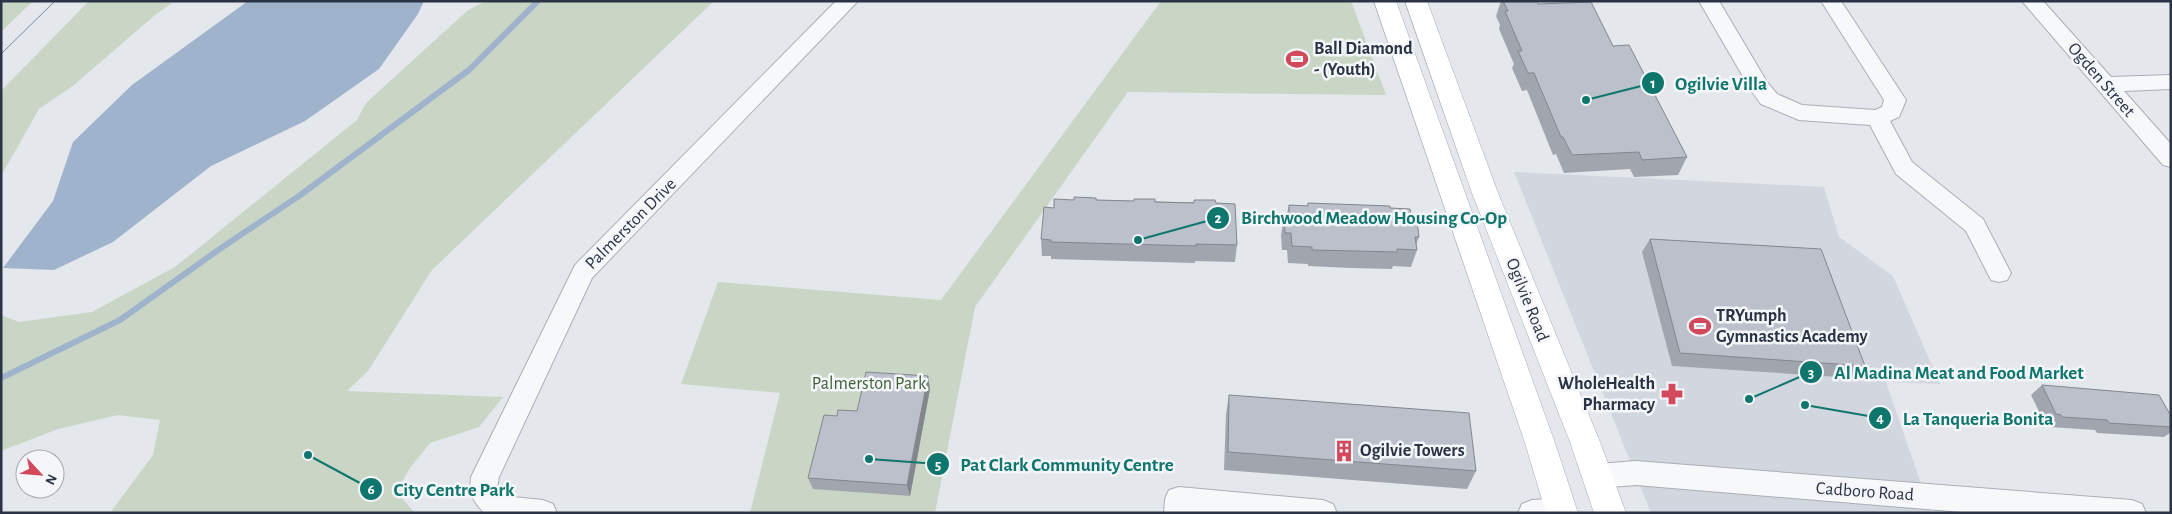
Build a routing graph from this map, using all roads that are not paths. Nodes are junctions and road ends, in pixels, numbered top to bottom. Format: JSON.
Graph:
{"nodes":[{"id":1,"x":848,"y":1,"type":"edge"},
{"id":2,"x":1385,"y":1,"type":"edge"},
{"id":3,"x":1416,"y":1,"type":"edge"},
{"id":4,"x":1709,"y":1,"type":"edge"},
{"id":5,"x":1831,"y":1,"type":"edge"},
{"id":6,"x":2032,"y":1,"type":"edge"},
{"id":7,"x":2171,"y":82,"type":"edge"},
{"id":8,"x":2105,"y":85,"type":"junction"},
{"id":9,"x":1877,"y":118,"type":"junction"},
{"id":10,"x":2171,"y":159,"type":"edge"},
{"id":11,"x":1999,"y":274,"type":"dead end"},
{"id":12,"x":1597,"y":476,"type":"junction"},
{"id":13,"x":1552,"y":512,"type":"edge"},
{"id":14,"x":543,"y":513,"type":"edge"},
{"id":15,"x":1178,"y":513,"type":"edge"},
{"id":16,"x":1323,"y":513,"type":"edge"},
{"id":17,"x":1610,"y":513,"type":"edge"},
{"id":18,"x":2132,"y":513,"type":"edge"}],
"edges":[{"from":1,"to":14,"type":"street","name":"Palmerston Drive"},
{"from":2,"to":13,"type":"main road","name":"Ogilvie Road"},
{"from":3,"to":12,"type":"main road","name":"Ogilvie Road"},
{"from":4,"to":9,"type":"street"},
{"from":5,"to":9,"type":"street"},
{"from":6,"to":8,"type":"street","name":"Ogden Street"},
{"from":7,"to":8,"type":"street"},
{"from":8,"to":10,"type":"street","name":"Ogden Street"},
{"from":9,"to":11,"type":"street"},
{"from":12,"to":17,"type":"main road","name":"Ogilvie Road"},
{"from":12,"to":18,"type":"street","name":"Cadboro Road"},
{"from":15,"to":16,"type":"street"}]}
